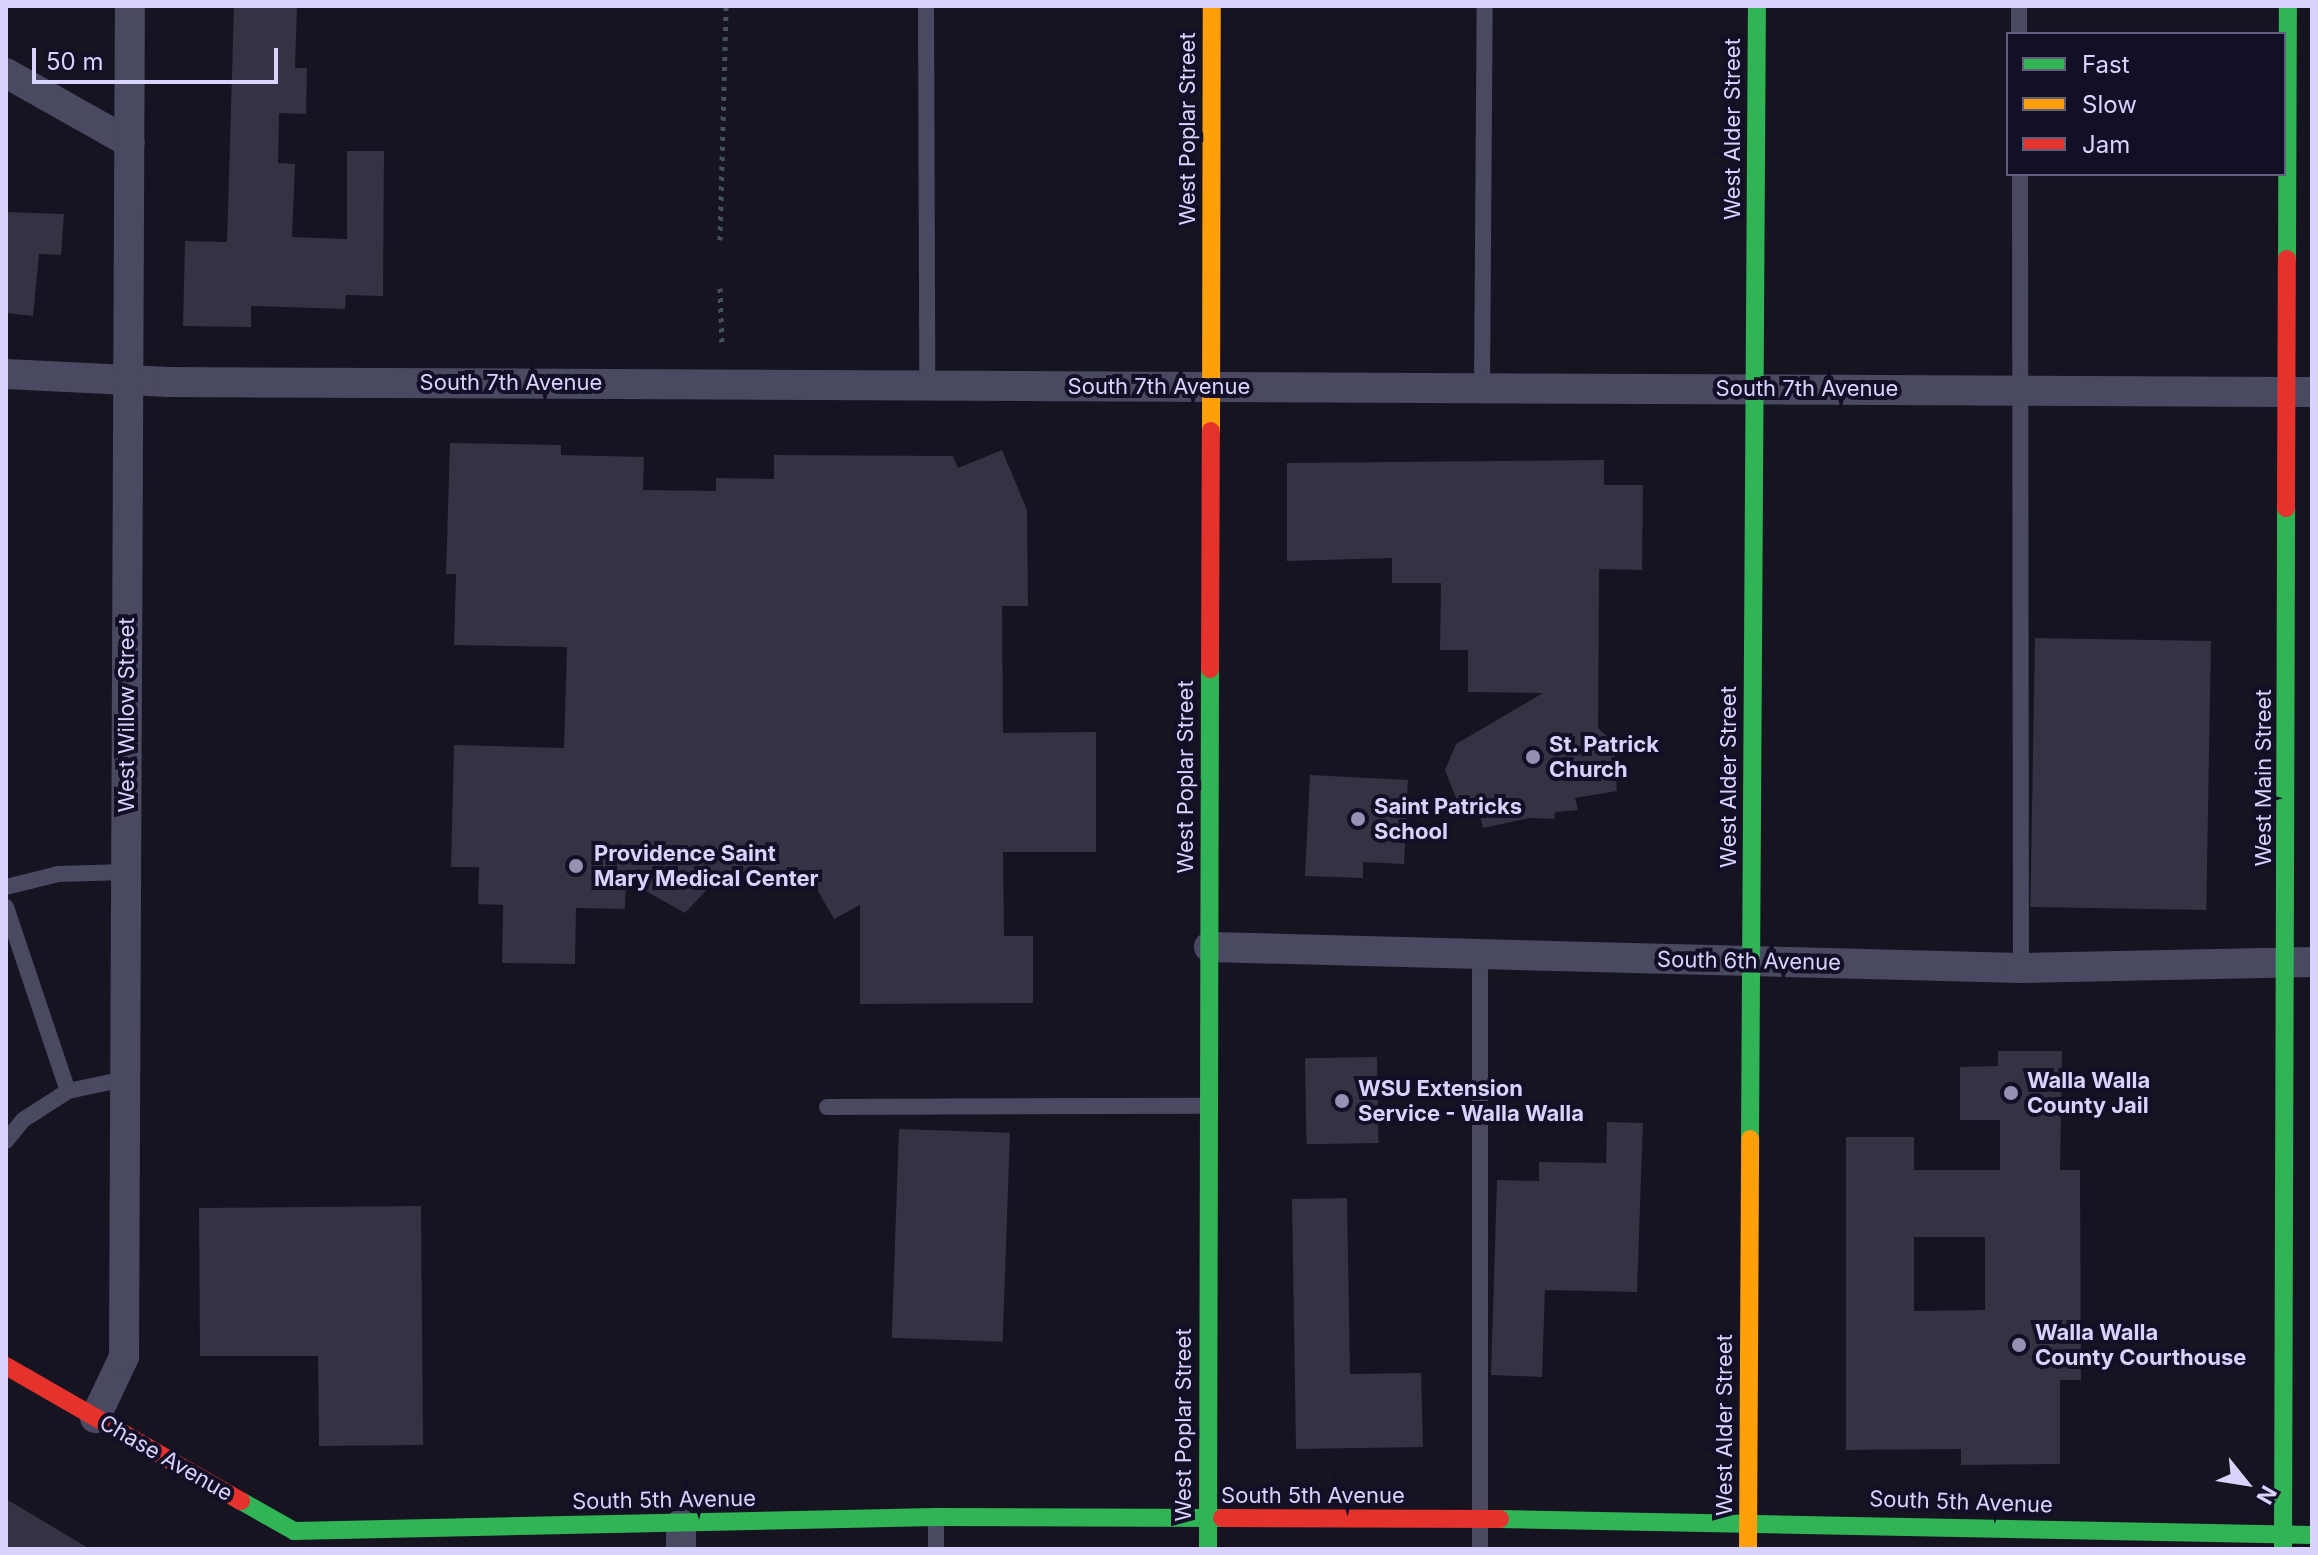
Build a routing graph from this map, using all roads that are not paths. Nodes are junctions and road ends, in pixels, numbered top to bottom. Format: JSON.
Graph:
{"nodes":[{"id":1,"x":130,"y":6,"type":"edge"},
{"id":2,"x":926,"y":6,"type":"edge"},
{"id":3,"x":1212,"y":6,"type":"edge"},
{"id":4,"x":1485,"y":6,"type":"edge"},
{"id":5,"x":1757,"y":6,"type":"edge"},
{"id":6,"x":2019,"y":6,"type":"edge"},
{"id":7,"x":2288,"y":6,"type":"edge"},
{"id":8,"x":2019,"y":32,"type":"edge"},
{"id":9,"x":6,"y":73,"type":"edge"},
{"id":10,"x":130,"y":143,"type":"junction"},
{"id":11,"x":2020,"y":176,"type":"edge"},
{"id":12,"x":6,"y":374,"type":"edge"},
{"id":13,"x":128,"y":381,"type":"junction"},
{"id":14,"x":927,"y":385,"type":"junction"},
{"id":15,"x":1211,"y":387,"type":"junction"},
{"id":16,"x":1482,"y":388,"type":"junction"},
{"id":17,"x":1755,"y":389,"type":"junction"},
{"id":18,"x":2020,"y":390,"type":"junction"},
{"id":19,"x":2299,"y":392,"type":"edge"},
{"id":20,"x":126,"y":872,"type":"junction"},
{"id":21,"x":6,"y":887,"type":"edge"},
{"id":22,"x":6,"y":907,"type":"edge"},
{"id":23,"x":1209,"y":947,"type":"junction"},
{"id":24,"x":1480,"y":954,"type":"junction"},
{"id":25,"x":1752,"y":961,"type":"junction"},
{"id":26,"x":2300,"y":962,"type":"edge"},
{"id":27,"x":2021,"y":968,"type":"junction"},
{"id":28,"x":125,"y":1079,"type":"junction"},
{"id":29,"x":68,"y":1091,"type":"junction"},
{"id":30,"x":1209,"y":1106,"type":"junction"},
{"id":31,"x":827,"y":1107,"type":"dead end"},
{"id":32,"x":6,"y":1141,"type":"edge"},
{"id":33,"x":6,"y":1366,"type":"edge"},
{"id":34,"x":95,"y":1418,"type":"junction"},
{"id":35,"x":936,"y":1517,"type":"junction"},
{"id":36,"x":1208,"y":1519,"type":"junction"},
{"id":37,"x":1479,"y":1520,"type":"junction"},
{"id":38,"x":1748,"y":1520,"type":"junction"},
{"id":39,"x":1956,"y":1526,"type":"junction"},
{"id":40,"x":294,"y":1531,"type":"junction"},
{"id":41,"x":2312,"y":1535,"type":"edge"},
{"id":42,"x":681,"y":1537,"type":"edge"},
{"id":43,"x":2283,"y":1542,"type":"edge"},
{"id":44,"x":326,"y":1549,"type":"edge"},
{"id":45,"x":936,"y":1549,"type":"edge"},
{"id":46,"x":1208,"y":1549,"type":"edge"},
{"id":47,"x":1480,"y":1549,"type":"edge"},
{"id":48,"x":1748,"y":1549,"type":"edge"},
{"id":49,"x":1956,"y":1549,"type":"edge"}],
"edges":[{"from":1,"to":10,"type":"street","name":"West Willow Street"},
{"from":2,"to":14,"type":"lane"},
{"from":3,"to":15,"type":"main road","name":"West Poplar Street"},
{"from":4,"to":16,"type":"lane"},
{"from":5,"to":17,"type":"main road","name":"West Alder Street"},
{"from":6,"to":8,"type":"lane"},
{"from":7,"to":19,"type":"main road","name":"West Main Street"},
{"from":9,"to":10,"type":"street"},
{"from":10,"to":13,"type":"street","name":"West Willow Street"},
{"from":11,"to":18,"type":"lane"},
{"from":12,"to":13,"type":"street","name":"South 7th Avenue"},
{"from":13,"to":14,"type":"street","name":"South 7th Avenue"},
{"from":13,"to":20,"type":"street","name":"West Willow Street"},
{"from":14,"to":15,"type":"street","name":"South 7th Avenue"},
{"from":15,"to":16,"type":"street","name":"South 7th Avenue"},
{"from":15,"to":23,"type":"main road","name":"West Poplar Street"},
{"from":16,"to":17,"type":"street","name":"South 7th Avenue"},
{"from":17,"to":18,"type":"street","name":"South 7th Avenue"},
{"from":17,"to":25,"type":"main road","name":"West Alder Street"},
{"from":18,"to":19,"type":"street","name":"South 7th Avenue"},
{"from":18,"to":27,"type":"lane"},
{"from":19,"to":26,"type":"main road","name":"West Main Street"},
{"from":20,"to":21,"type":"lane"},
{"from":20,"to":28,"type":"street","name":"West Willow Street"},
{"from":22,"to":29,"type":"lane"},
{"from":23,"to":24,"type":"street","name":"South 6th Avenue"},
{"from":23,"to":30,"type":"main road","name":"West Poplar Street"},
{"from":24,"to":25,"type":"street","name":"South 6th Avenue"},
{"from":24,"to":37,"type":"lane"},
{"from":25,"to":27,"type":"street","name":"South 6th Avenue"},
{"from":25,"to":38,"type":"main road","name":"West Alder Street"},
{"from":26,"to":27,"type":"street","name":"South 6th Avenue"},
{"from":26,"to":43,"type":"main road","name":"West Main Street"},
{"from":28,"to":29,"type":"lane"},
{"from":28,"to":34,"type":"street","name":"West Willow Street"},
{"from":29,"to":32,"type":"lane"},
{"from":30,"to":31,"type":"lane"},
{"from":30,"to":36,"type":"main road","name":"West Poplar Street"},
{"from":33,"to":34,"type":"main road","name":"Chase Avenue"},
{"from":34,"to":40,"type":"main road","name":"Chase Avenue"},
{"from":35,"to":36,"type":"main road","name":"South 5th Avenue"},
{"from":35,"to":42,"type":"main road","name":"South 5th Avenue"},
{"from":35,"to":45,"type":"lane"},
{"from":36,"to":37,"type":"main road","name":"South 5th Avenue"},
{"from":36,"to":46,"type":"main road","name":"West Poplar Street"},
{"from":37,"to":38,"type":"main road","name":"South 5th Avenue"},
{"from":37,"to":47,"type":"lane"},
{"from":38,"to":39,"type":"main road","name":"South 5th Avenue"},
{"from":38,"to":48,"type":"main road","name":"West Alder Street"},
{"from":39,"to":43,"type":"main road","name":"South 5th Avenue"},
{"from":39,"to":49,"type":"lane"},
{"from":40,"to":42,"type":"main road","name":"South 5th Avenue"},
{"from":40,"to":44,"type":"street","name":"Chase Avenue"},
{"from":41,"to":43,"type":"main road","name":"South 5th Avenue"}]}
